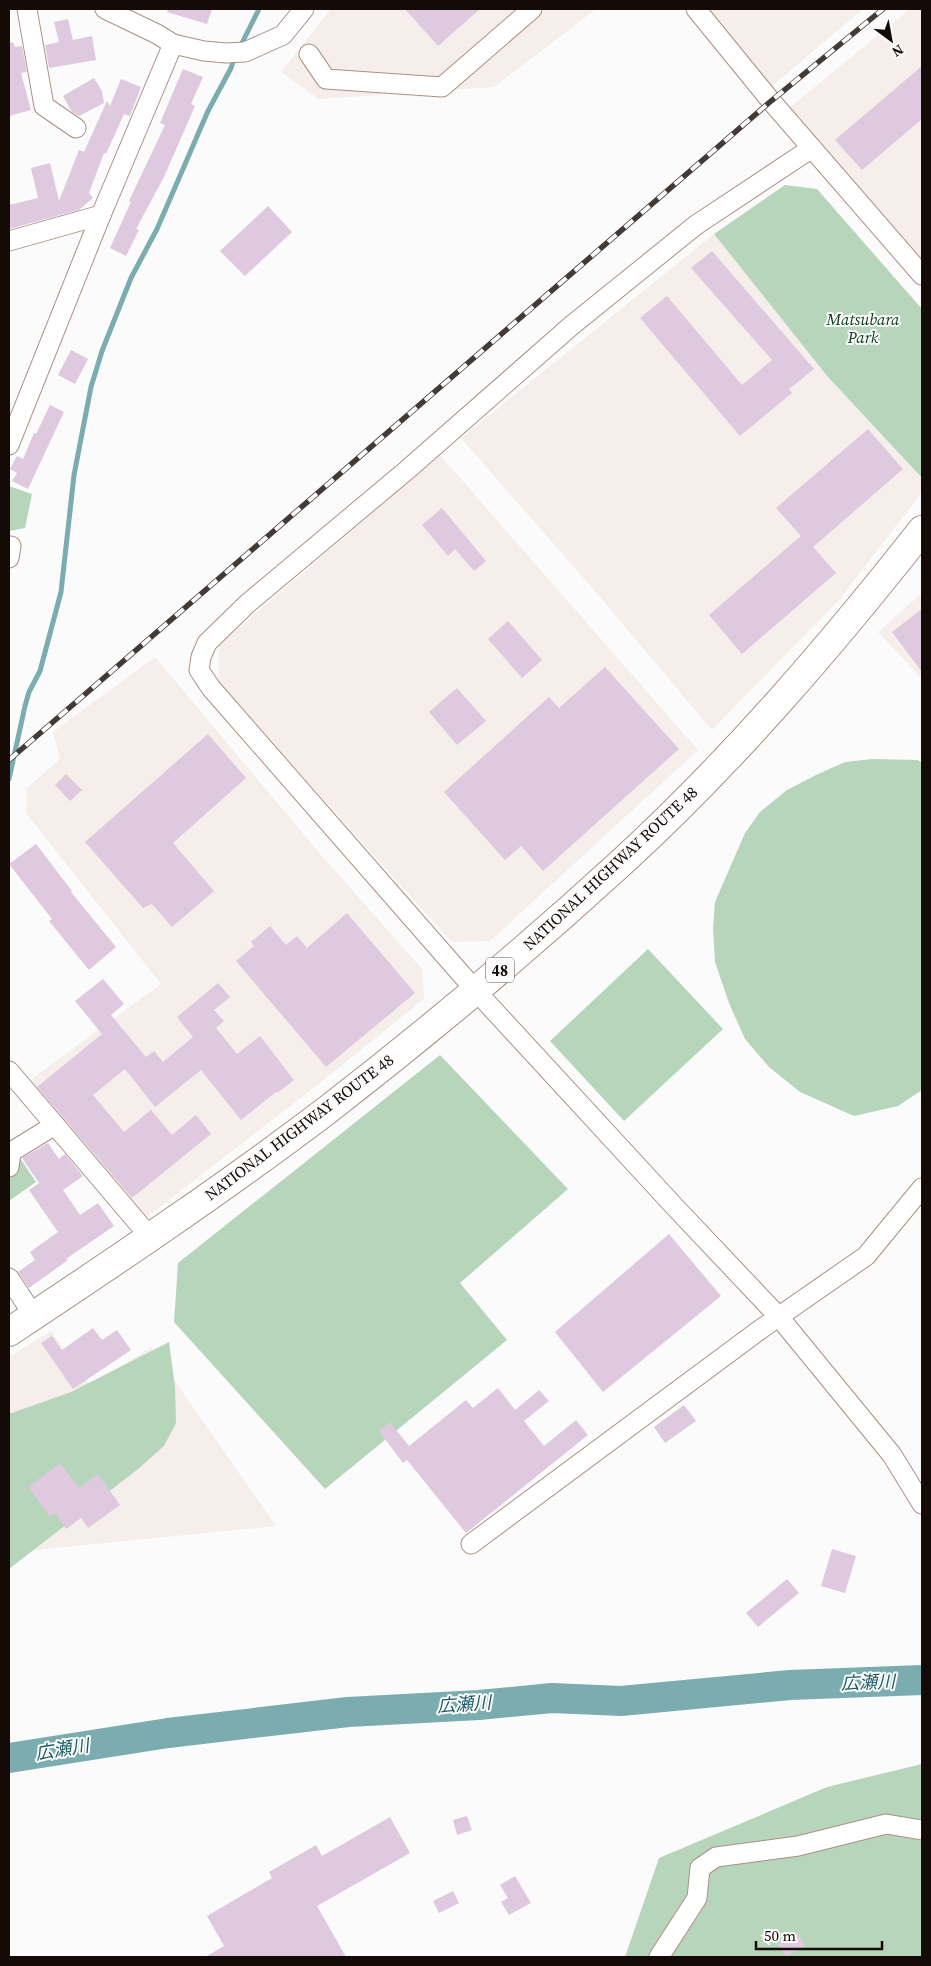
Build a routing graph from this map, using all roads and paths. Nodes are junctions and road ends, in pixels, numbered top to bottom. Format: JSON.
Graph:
{"nodes":[{"id":1,"x":27,"y":9,"type":"edge"},
{"id":2,"x":104,"y":9,"type":"edge"},
{"id":3,"x":304,"y":9,"type":"edge"},
{"id":4,"x":532,"y":9,"type":"edge"},
{"id":5,"x":696,"y":9,"type":"edge"},
{"id":6,"x":173,"y":44,"type":"junction"},
{"id":7,"x":309,"y":54,"type":"dead end"},
{"id":8,"x":76,"y":128,"type":"dead end"},
{"id":9,"x":812,"y":148,"type":"junction"},
{"id":10,"x":101,"y":215,"type":"junction"},
{"id":11,"x":9,"y":241,"type":"edge"},
{"id":12,"x":922,"y":275,"type":"edge"},
{"id":13,"x":9,"y":445,"type":"edge"},
{"id":14,"x":922,"y":530,"type":"edge"},
{"id":15,"x":9,"y":546,"type":"edge"},
{"id":16,"x":9,"y":558,"type":"edge"},
{"id":17,"x":476,"y":991,"type":"junction"},
{"id":18,"x":9,"y":1071,"type":"edge"},
{"id":19,"x":55,"y":1125,"type":"junction"},
{"id":20,"x":9,"y":1166,"type":"edge"},
{"id":21,"x":922,"y":1188,"type":"edge"},
{"id":22,"x":150,"y":1237,"type":"junction"},
{"id":23,"x":9,"y":1278,"type":"edge"},
{"id":24,"x":34,"y":1316,"type":"junction"},
{"id":25,"x":779,"y":1317,"type":"junction"},
{"id":26,"x":9,"y":1332,"type":"edge"},
{"id":27,"x":922,"y":1504,"type":"edge"},
{"id":28,"x":471,"y":1544,"type":"dead end"},
{"id":29,"x":922,"y":1830,"type":"edge"},
{"id":30,"x":659,"y":1957,"type":"edge"}],
"edges":[{"from":1,"to":8,"type":"street"},
{"from":2,"to":6,"type":"street"},
{"from":3,"to":6,"type":"street"},
{"from":4,"to":7,"type":"street"},
{"from":5,"to":9,"type":"street"},
{"from":6,"to":10,"type":"street"},
{"from":9,"to":12,"type":"street"},
{"from":9,"to":17,"type":"street"},
{"from":10,"to":11,"type":"street"},
{"from":10,"to":13,"type":"street"},
{"from":14,"to":17,"type":"highway","name":"NATIONAL HIGHWAY ROUTE 48","number":"48"},
{"from":15,"to":16,"type":"street"},
{"from":17,"to":22,"type":"highway","name":"NATIONAL HIGHWAY ROUTE 48","number":"48"},
{"from":17,"to":25,"type":"street"},
{"from":18,"to":19,"type":"street"},
{"from":19,"to":20,"type":"street"},
{"from":19,"to":22,"type":"street"},
{"from":21,"to":25,"type":"street"},
{"from":22,"to":24,"type":"highway","name":"NATIONAL HIGHWAY ROUTE 48","number":"48"},
{"from":23,"to":24,"type":"street"},
{"from":24,"to":26,"type":"highway","name":"NATIONAL HIGHWAY ROUTE 48","number":"48"},
{"from":25,"to":27,"type":"street"},
{"from":25,"to":28,"type":"street"},
{"from":29,"to":30,"type":"street"}]}
